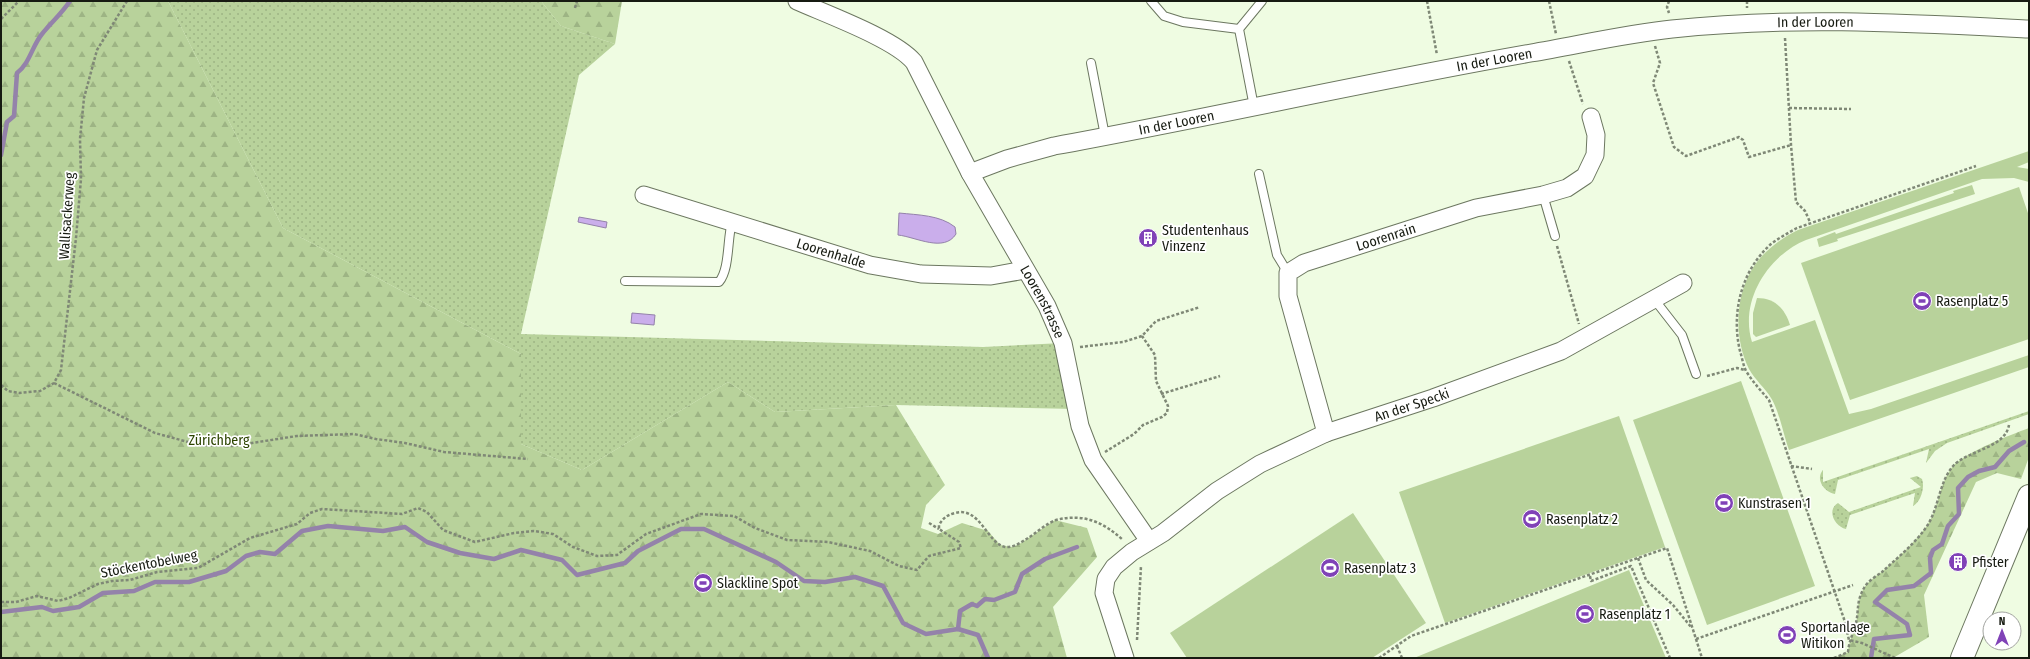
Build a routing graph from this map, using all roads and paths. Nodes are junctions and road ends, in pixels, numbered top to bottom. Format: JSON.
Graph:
{"nodes":[{"id":1,"x":19,"y":1,"type":"edge"},
{"id":2,"x":127,"y":1,"type":"edge"},
{"id":3,"x":577,"y":1,"type":"edge"},
{"id":4,"x":797,"y":1,"type":"edge"},
{"id":5,"x":1151,"y":1,"type":"edge"},
{"id":6,"x":1262,"y":1,"type":"edge"},
{"id":7,"x":1426,"y":1,"type":"edge"},
{"id":8,"x":1549,"y":1,"type":"edge"},
{"id":9,"x":574,"y":8,"type":"dead end"},
{"id":10,"x":1,"y":19,"type":"edge"},
{"id":11,"x":1785,"y":21,"type":"junction"},
{"id":12,"x":1239,"y":29,"type":"junction"},
{"id":13,"x":2029,"y":29,"type":"edge"},
{"id":14,"x":1652,"y":32,"type":"junction"},
{"id":15,"x":1562,"y":48,"type":"junction"},
{"id":16,"x":1091,"y":63,"type":"dead end"},
{"id":17,"x":1440,"y":69,"type":"junction"},
{"id":18,"x":1254,"y":107,"type":"junction"},
{"id":19,"x":1789,"y":108,"type":"junction"},
{"id":20,"x":1851,"y":109,"type":"dead end"},
{"id":21,"x":1587,"y":111,"type":"joint"},
{"id":22,"x":1106,"y":136,"type":"junction"},
{"id":23,"x":1791,"y":145,"type":"junction"},
{"id":24,"x":1976,"y":166,"type":"dead end"},
{"id":25,"x":970,"y":173,"type":"junction"},
{"id":26,"x":1259,"y":174,"type":"dead end"},
{"id":27,"x":644,"y":195,"type":"dead end"},
{"id":28,"x":1543,"y":195,"type":"junction"},
{"id":29,"x":732,"y":222,"type":"junction"},
{"id":30,"x":1810,"y":222,"type":"junction"},
{"id":31,"x":1555,"y":236,"type":"joint"},
{"id":32,"x":1025,"y":270,"type":"junction"},
{"id":33,"x":1288,"y":273,"type":"junction"},
{"id":34,"x":625,"y":281,"type":"dead end"},
{"id":35,"x":1683,"y":283,"type":"dead end"},
{"id":36,"x":1654,"y":299,"type":"junction"},
{"id":37,"x":1200,"y":307,"type":"dead end"},
{"id":38,"x":1142,"y":336,"type":"junction"},
{"id":39,"x":1583,"y":339,"type":"junction"},
{"id":40,"x":1064,"y":351,"type":"junction"},
{"id":41,"x":1746,"y":370,"type":"junction"},
{"id":42,"x":1696,"y":374,"type":"joint"},
{"id":43,"x":1220,"y":376,"type":"dead end"},
{"id":44,"x":54,"y":383,"type":"junction"},
{"id":45,"x":1,"y":385,"type":"edge"},
{"id":46,"x":1161,"y":394,"type":"junction"},
{"id":47,"x":2009,"y":426,"type":"dead end"},
{"id":48,"x":1326,"y":433,"type":"junction"},
{"id":49,"x":528,"y":459,"type":"dead end"},
{"id":50,"x":1093,"y":460,"type":"junction"},
{"id":51,"x":1791,"y":466,"type":"junction"},
{"id":52,"x":1812,"y":469,"type":"dead end"},
{"id":53,"x":2029,"y":496,"type":"edge"},
{"id":54,"x":930,"y":523,"type":"dead end"},
{"id":55,"x":939,"y":529,"type":"junction"},
{"id":56,"x":1149,"y":541,"type":"junction"},
{"id":57,"x":1132,"y":552,"type":"junction"},
{"id":58,"x":1638,"y":558,"type":"junction"},
{"id":59,"x":1590,"y":576,"type":"junction"},
{"id":60,"x":1853,"y":585,"type":"dead end"},
{"id":61,"x":1834,"y":592,"type":"junction"},
{"id":62,"x":1,"y":602,"type":"edge"},
{"id":63,"x":1693,"y":629,"type":"junction"},
{"id":64,"x":1696,"y":639,"type":"junction"},
{"id":65,"x":1849,"y":640,"type":"junction"},
{"id":66,"x":1137,"y":641,"type":"dead end"},
{"id":67,"x":1397,"y":646,"type":"junction"},
{"id":68,"x":1125,"y":658,"type":"edge"},
{"id":69,"x":1379,"y":658,"type":"edge"},
{"id":70,"x":1402,"y":658,"type":"edge"},
{"id":71,"x":1670,"y":658,"type":"edge"},
{"id":72,"x":1702,"y":658,"type":"edge"},
{"id":73,"x":1834,"y":658,"type":"edge"},
{"id":74,"x":1895,"y":658,"type":"edge"},
{"id":75,"x":1962,"y":658,"type":"edge"}],
"edges":[{"from":1,"to":10,"type":"path"},
{"from":2,"to":44,"type":"path","name":"Wallisackerweg"},
{"from":3,"to":9,"type":"path"},
{"from":4,"to":25,"type":"street","name":"Loorenstrasse"},
{"from":5,"to":12,"type":"lane"},
{"from":6,"to":12,"type":"lane"},
{"from":7,"to":17,"type":"path"},
{"from":8,"to":15,"type":"path"},
{"from":11,"to":13,"type":"street","name":"In der Looren"},
{"from":11,"to":14,"type":"street","name":"In der Looren"},
{"from":11,"to":19,"type":"path"},
{"from":12,"to":18,"type":"lane"},
{"from":14,"to":15,"type":"street","name":"In der Looren"},
{"from":14,"to":23,"type":"path"},
{"from":15,"to":17,"type":"street","name":"In der Looren"},
{"from":15,"to":21,"type":"path"},
{"from":16,"to":22,"type":"lane"},
{"from":17,"to":18,"type":"street","name":"In der Looren"},
{"from":18,"to":22,"type":"street","name":"In der Looren"},
{"from":19,"to":20,"type":"path"},
{"from":19,"to":23,"type":"path"},
{"from":21,"to":28,"type":"street","name":"Loorenrain"},
{"from":22,"to":25,"type":"street","name":"In der Looren"},
{"from":23,"to":30,"type":"path"},
{"from":24,"to":30,"type":"path"},
{"from":25,"to":32,"type":"street","name":"Loorenstrasse"},
{"from":26,"to":33,"type":"lane"},
{"from":27,"to":29,"type":"street","name":"Loorenhalde"},
{"from":28,"to":31,"type":"lane"},
{"from":28,"to":33,"type":"street","name":"Loorenrain"},
{"from":29,"to":32,"type":"street","name":"Loorenhalde"},
{"from":29,"to":34,"type":"lane"},
{"from":30,"to":41,"type":"path"},
{"from":31,"to":39,"type":"path"},
{"from":32,"to":40,"type":"street","name":"Loorenstrasse"},
{"from":33,"to":48,"type":"street"},
{"from":35,"to":36,"type":"street","name":"An der Specki"},
{"from":36,"to":39,"type":"street","name":"An der Specki"},
{"from":36,"to":42,"type":"lane"},
{"from":37,"to":38,"type":"path"},
{"from":38,"to":40,"type":"path"},
{"from":38,"to":46,"type":"path"},
{"from":39,"to":48,"type":"street","name":"An der Specki"},
{"from":40,"to":50,"type":"street","name":"Loorenstrasse"},
{"from":41,"to":42,"type":"path"},
{"from":41,"to":51,"type":"path"},
{"from":43,"to":46,"type":"path"},
{"from":44,"to":45,"type":"path"},
{"from":44,"to":49,"type":"path"},
{"from":46,"to":50,"type":"path"},
{"from":47,"to":65,"type":"path"},
{"from":48,"to":56,"type":"street","name":"An der Specki"},
{"from":50,"to":56,"type":"street","name":"Loorenstrasse"},
{"from":51,"to":52,"type":"path"},
{"from":51,"to":61,"type":"path"},
{"from":53,"to":75,"type":"street"},
{"from":54,"to":55,"type":"path"},
{"from":55,"to":57,"type":"path"},
{"from":55,"to":62,"type":"path","name":"Stöckentobelweg"},
{"from":56,"to":57,"type":"street"},
{"from":57,"to":66,"type":"path"},
{"from":57,"to":68,"type":"street"},
{"from":58,"to":59,"type":"path"},
{"from":58,"to":63,"type":"path"},
{"from":58,"to":63,"type":"path"},
{"from":59,"to":67,"type":"path"},
{"from":59,"to":71,"type":"path"},
{"from":60,"to":61,"type":"path"},
{"from":61,"to":64,"type":"path"},
{"from":61,"to":65,"type":"path"},
{"from":63,"to":64,"type":"path"},
{"from":64,"to":72,"type":"path"},
{"from":65,"to":73,"type":"path"},
{"from":65,"to":74,"type":"path"},
{"from":67,"to":69,"type":"path"},
{"from":67,"to":70,"type":"path"}]}
